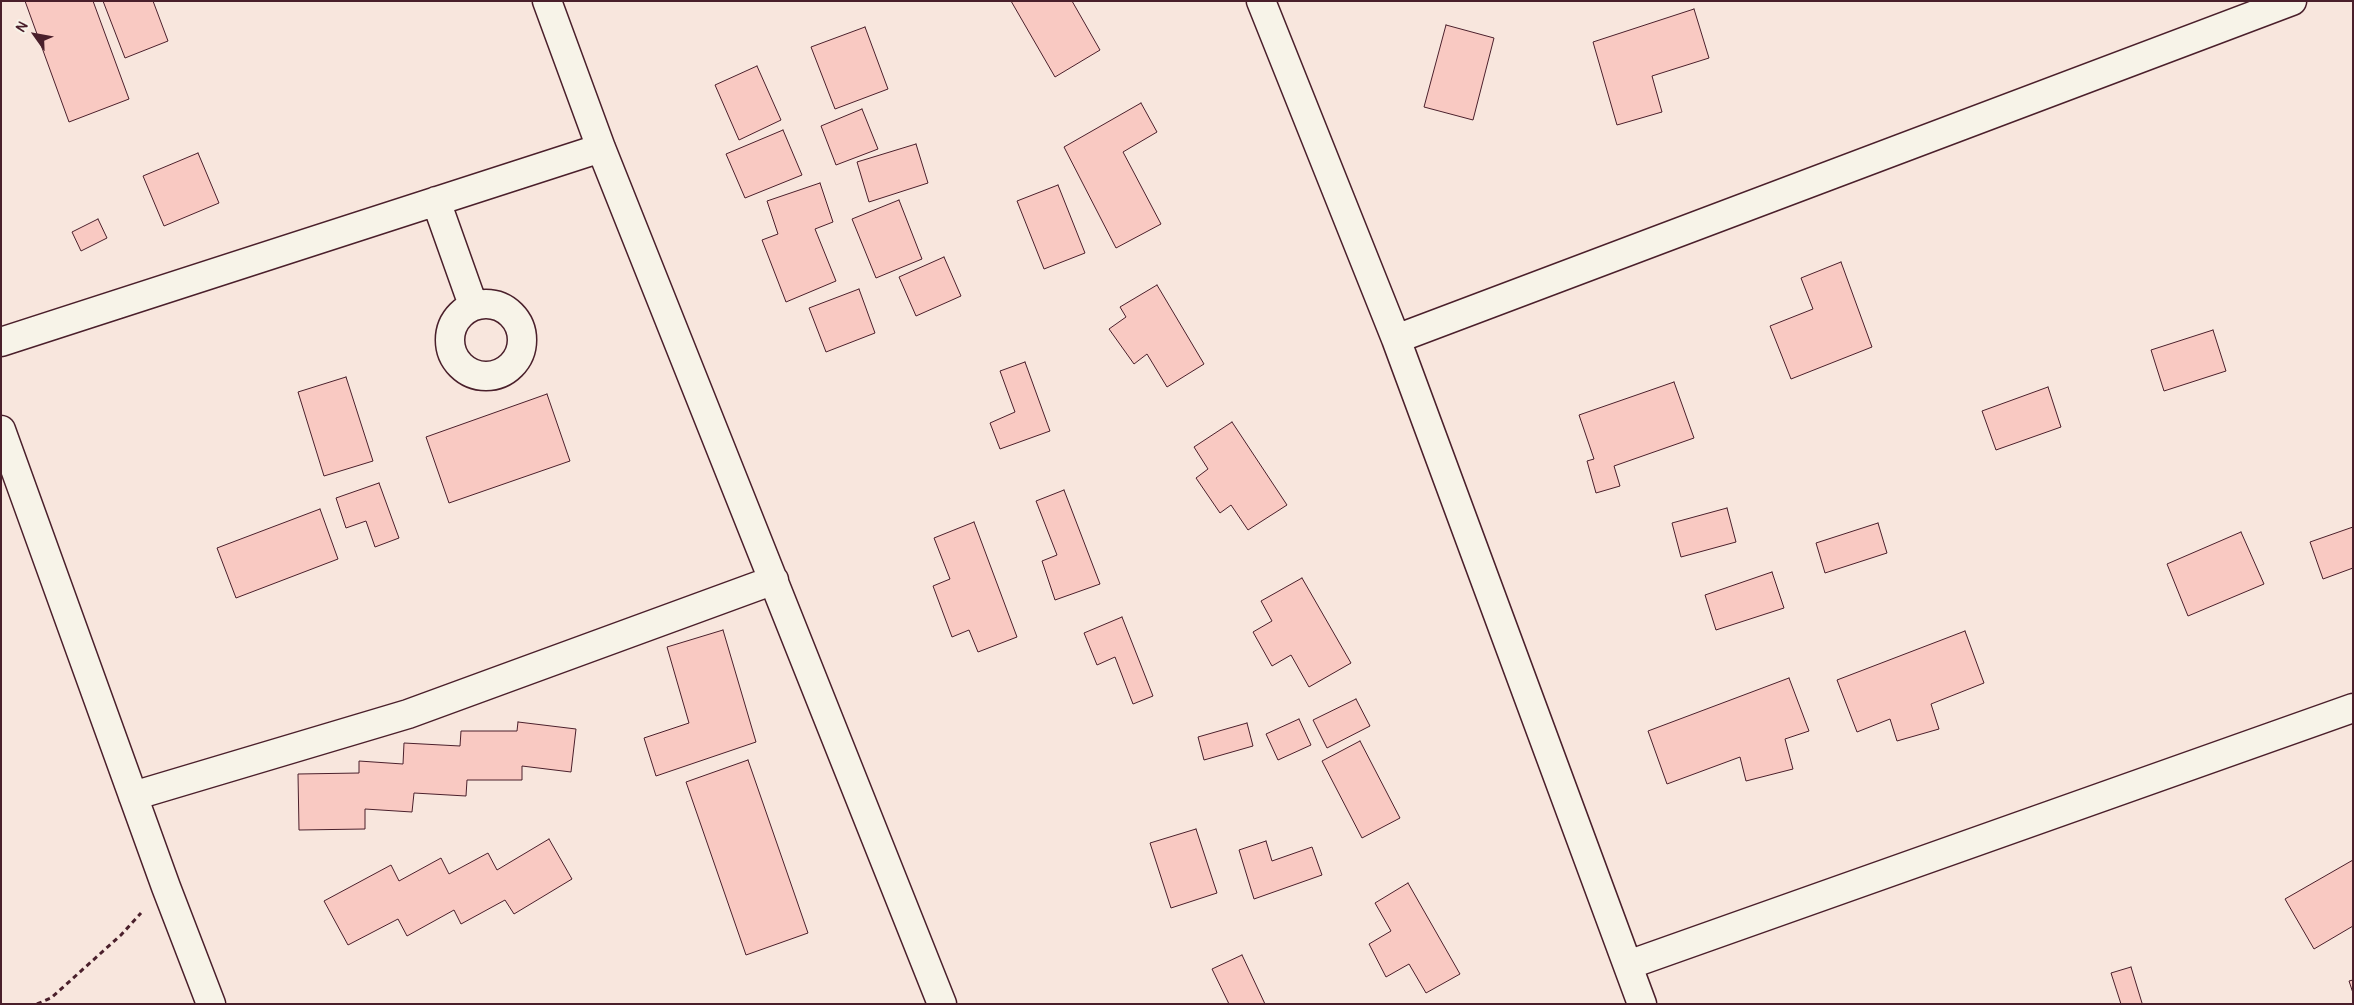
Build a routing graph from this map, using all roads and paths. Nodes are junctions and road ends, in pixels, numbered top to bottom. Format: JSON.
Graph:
{"nodes":[{"id":1,"x":547,"y":1,"type":"edge"},
{"id":2,"x":1261,"y":1,"type":"edge"},
{"id":3,"x":2278,"y":3,"type":"edge"},
{"id":4,"x":601,"y":148,"type":"junction"},
{"id":5,"x":436,"y":201,"type":"junction"},
{"id":6,"x":473,"y":306,"type":"dead end"},
{"id":7,"x":1396,"y":338,"type":"junction"},
{"id":8,"x":1,"y":342,"type":"edge"},
{"id":9,"x":1,"y":430,"type":"edge"},
{"id":10,"x":774,"y":580,"type":"junction"},
{"id":11,"x":2353,"y":708,"type":"edge"},
{"id":12,"x":133,"y":796,"type":"junction"},
{"id":13,"x":166,"y":887,"type":"junction"},
{"id":14,"x":1628,"y":965,"type":"junction"},
{"id":15,"x":37,"y":1004,"type":"edge"},
{"id":16,"x":211,"y":1004,"type":"edge"},
{"id":17,"x":942,"y":1004,"type":"edge"},
{"id":18,"x":1642,"y":1004,"type":"edge"}],
"edges":[{"from":1,"to":4,"type":"street"},
{"from":2,"to":7,"type":"street"},
{"from":3,"to":7,"type":"street"},
{"from":4,"to":5,"type":"street"},
{"from":4,"to":10,"type":"street"},
{"from":5,"to":6,"type":"street"},
{"from":5,"to":8,"type":"street"},
{"from":7,"to":14,"type":"street"},
{"from":9,"to":12,"type":"street"},
{"from":10,"to":12,"type":"street"},
{"from":10,"to":17,"type":"street"},
{"from":11,"to":14,"type":"street"},
{"from":12,"to":13,"type":"street"},
{"from":13,"to":15,"type":"path"},
{"from":13,"to":16,"type":"street"},
{"from":14,"to":18,"type":"street"}]}
